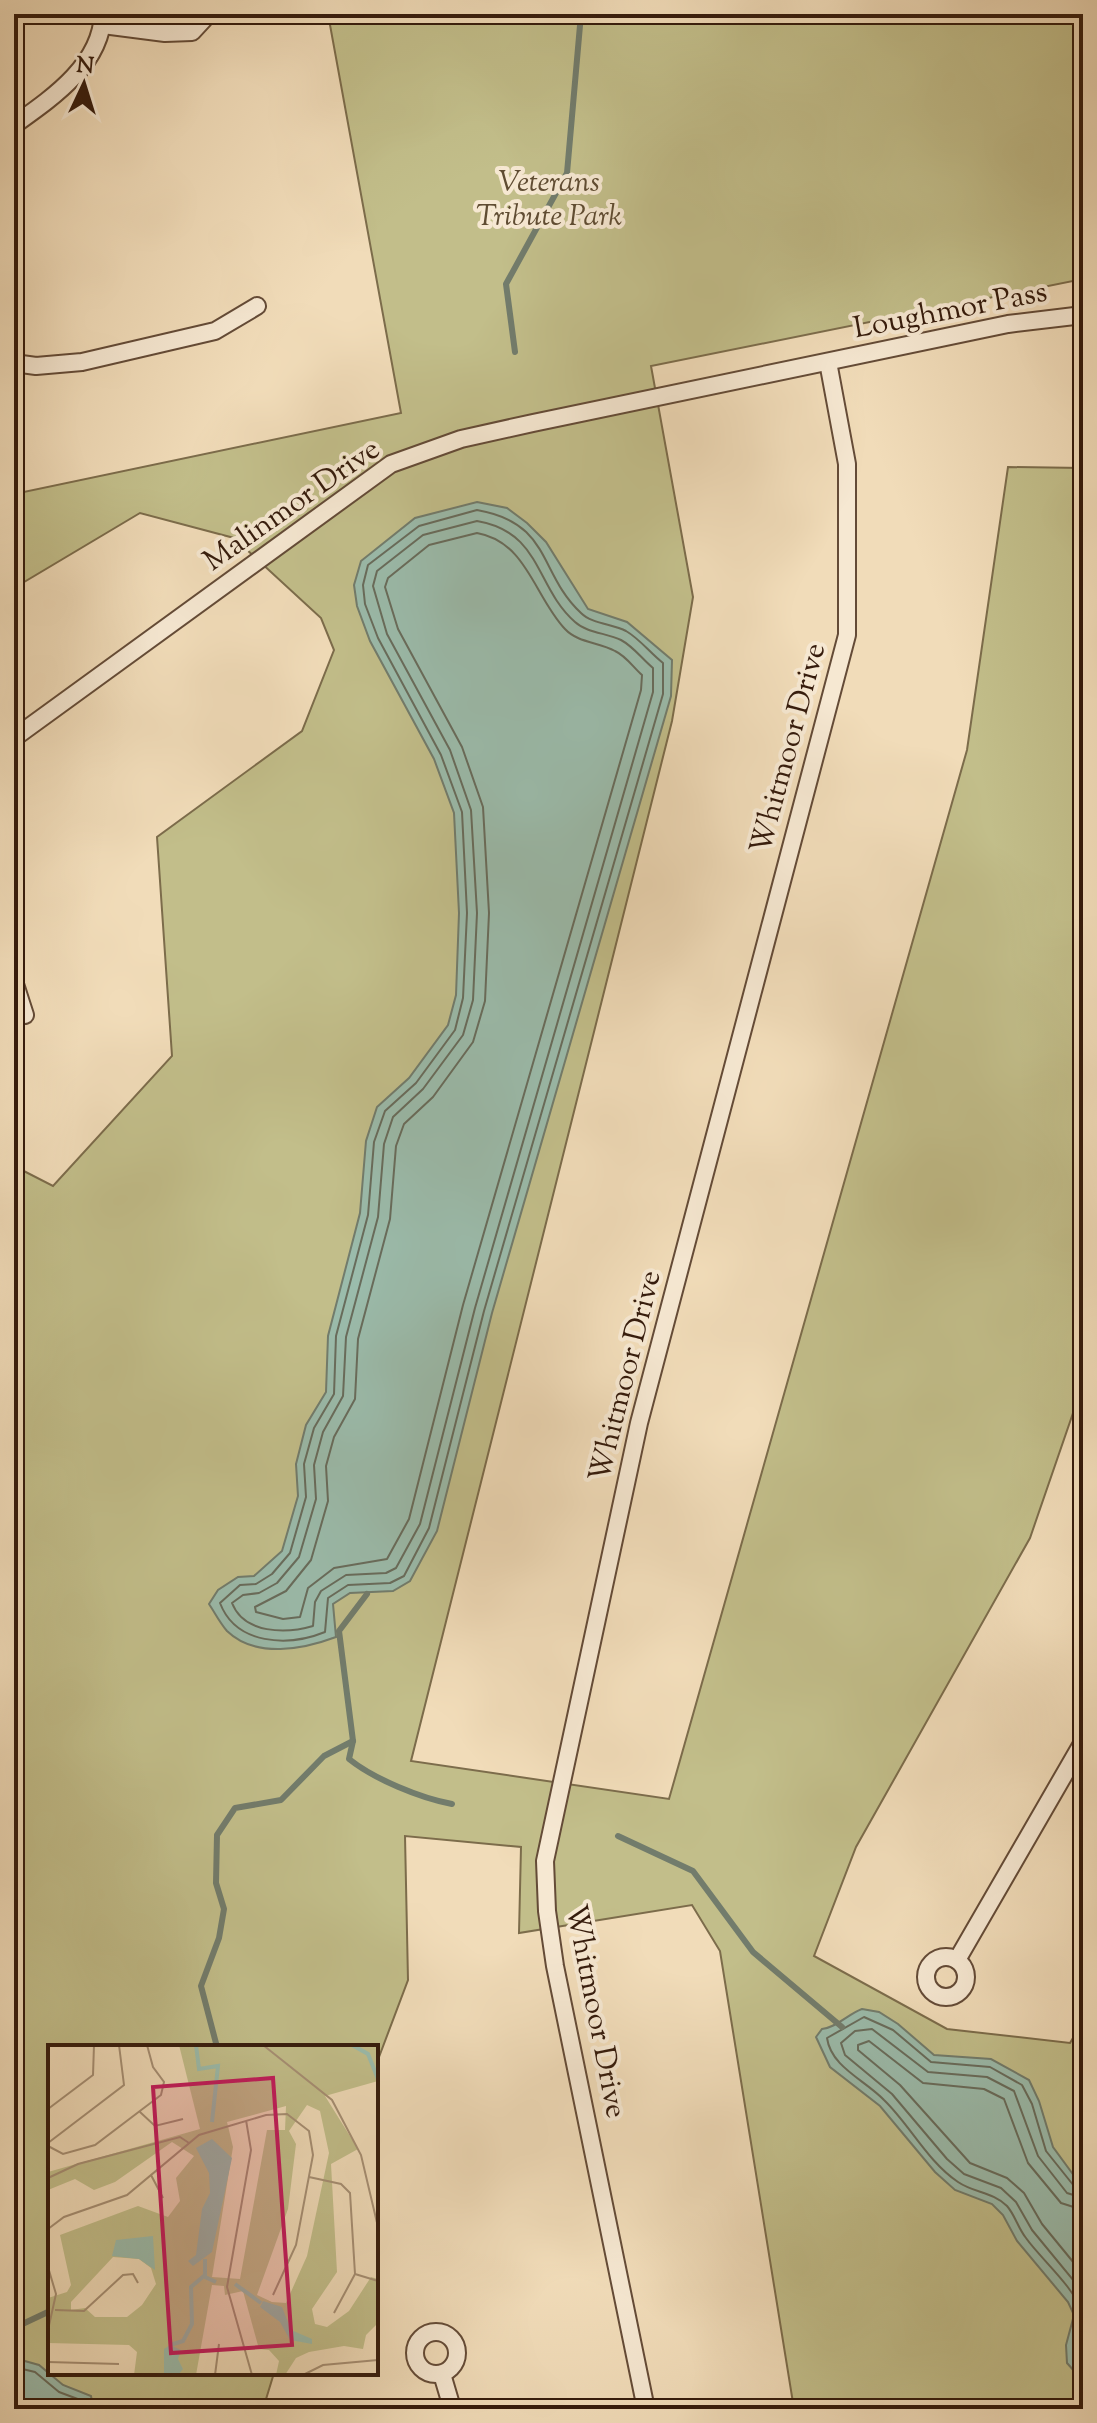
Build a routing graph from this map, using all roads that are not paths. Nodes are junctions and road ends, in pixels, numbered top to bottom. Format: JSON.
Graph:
{"nodes":[{"id":1,"x":203,"y":14,"type":"edge"},
{"id":2,"x":103,"y":19,"type":"edge"},
{"id":3,"x":14,"y":125,"type":"edge"},
{"id":4,"x":257,"y":306,"type":"dead end"},
{"id":5,"x":1083,"y":315,"type":"edge"},
{"id":6,"x":828,"y":362,"type":"junction"},
{"id":7,"x":14,"y":363,"type":"edge"},
{"id":8,"x":14,"y":738,"type":"edge"},
{"id":9,"x":14,"y":981,"type":"edge"},
{"id":10,"x":25,"y":1015,"type":"dead end"},
{"id":11,"x":1083,"y":1742,"type":"edge"},
{"id":12,"x":957,"y":1960,"type":"dead end"},
{"id":13,"x":442,"y":2374,"type":"dead end"},
{"id":14,"x":447,"y":2409,"type":"edge"},
{"id":15,"x":646,"y":2409,"type":"edge"}],
"edges":[{"from":1,"to":2,"type":"street"},
{"from":2,"to":3,"type":"street"},
{"from":4,"to":7,"type":"street"},
{"from":5,"to":6,"type":"street","name":"Loughmor Pass"},
{"from":6,"to":8,"type":"street","name":"Malinmor Drive"},
{"from":6,"to":15,"type":"street","name":"Whitmoor Drive"},
{"from":9,"to":10,"type":"street"},
{"from":11,"to":12,"type":"street"},
{"from":13,"to":14,"type":"street"}]}
